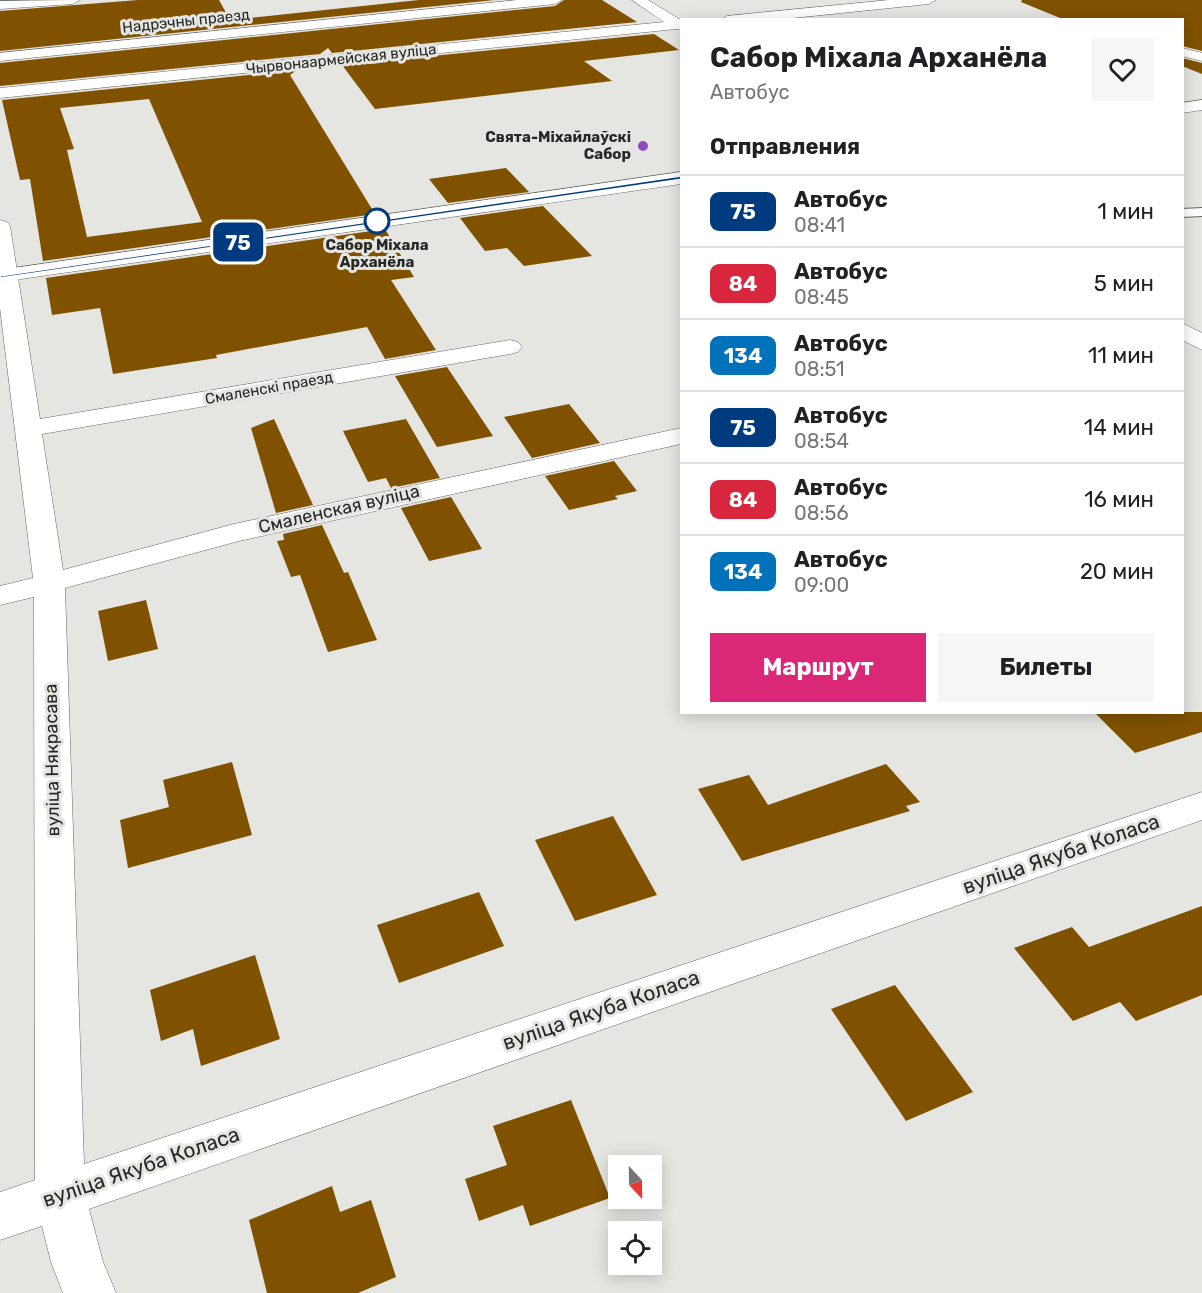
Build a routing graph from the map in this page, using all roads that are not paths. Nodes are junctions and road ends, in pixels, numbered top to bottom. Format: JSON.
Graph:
{"nodes":[{"id":1,"x":73,"y":0,"type":"edge"},
{"id":2,"x":555,"y":0,"type":"edge"},
{"id":3,"x":639,"y":0,"type":"edge"},
{"id":4,"x":929,"y":0,"type":"edge"},
{"id":5,"x":0,"y":5,"type":"edge"},
{"id":6,"x":747,"y":18,"type":"edge"},
{"id":7,"x":680,"y":25,"type":"edge"},
{"id":8,"x":1184,"y":52,"type":"edge"},
{"id":9,"x":0,"y":57,"type":"edge"},
{"id":10,"x":1202,"y":57,"type":"edge"},
{"id":11,"x":0,"y":93,"type":"edge"},
{"id":12,"x":1202,"y":105,"type":"edge"},
{"id":13,"x":1184,"y":108,"type":"edge"},
{"id":14,"x":680,"y":178,"type":"edge"},
{"id":15,"x":1202,"y":212,"type":"edge"},
{"id":16,"x":1184,"y":213,"type":"edge"},
{"id":17,"x":0,"y":226,"type":"edge"},
{"id":18,"x":3,"y":276,"type":"edge"},
{"id":19,"x":510,"y":347,"type":"dead end"},
{"id":20,"x":28,"y":429,"type":"junction"},
{"id":21,"x":680,"y":436,"type":"edge"},
{"id":22,"x":49,"y":582,"type":"junction"},
{"id":23,"x":0,"y":596,"type":"edge"},
{"id":24,"x":1202,"y":806,"type":"edge"},
{"id":25,"x":60,"y":1194,"type":"junction"},
{"id":26,"x":0,"y":1216,"type":"edge"},
{"id":27,"x":89,"y":1293,"type":"edge"}],
"edges":[{"from":1,"to":5,"type":"street"},
{"from":2,"to":9,"type":"street","name":"Надрэчны праезд"},
{"from":3,"to":7,"type":"street"},
{"from":4,"to":6,"type":"street"},
{"from":7,"to":11,"type":"street","name":"Чырвонаармейская вуліца"},
{"from":8,"to":10,"type":"street"},
{"from":12,"to":13,"type":"street"},
{"from":14,"to":18,"type":"street"},
{"from":15,"to":16,"type":"lane"},
{"from":17,"to":18,"type":"street","name":"вуліца Някрасава"},
{"from":18,"to":20,"type":"street","name":"вуліца Някрасава"},
{"from":19,"to":20,"type":"street","name":"Смаленскі праезд"},
{"from":20,"to":22,"type":"street","name":"вуліца Някрасава"},
{"from":21,"to":22,"type":"street","name":"Смаленская вуліца"},
{"from":22,"to":23,"type":"street","name":"Смаленская вуліца"},
{"from":22,"to":25,"type":"street","name":"вуліца Някрасава"},
{"from":24,"to":25,"type":"street","name":"вуліца Якуба Коласа"},
{"from":25,"to":26,"type":"street","name":"вуліца Якуба Коласа"},
{"from":25,"to":27,"type":"street","name":"вуліца Някрасава"}]}
